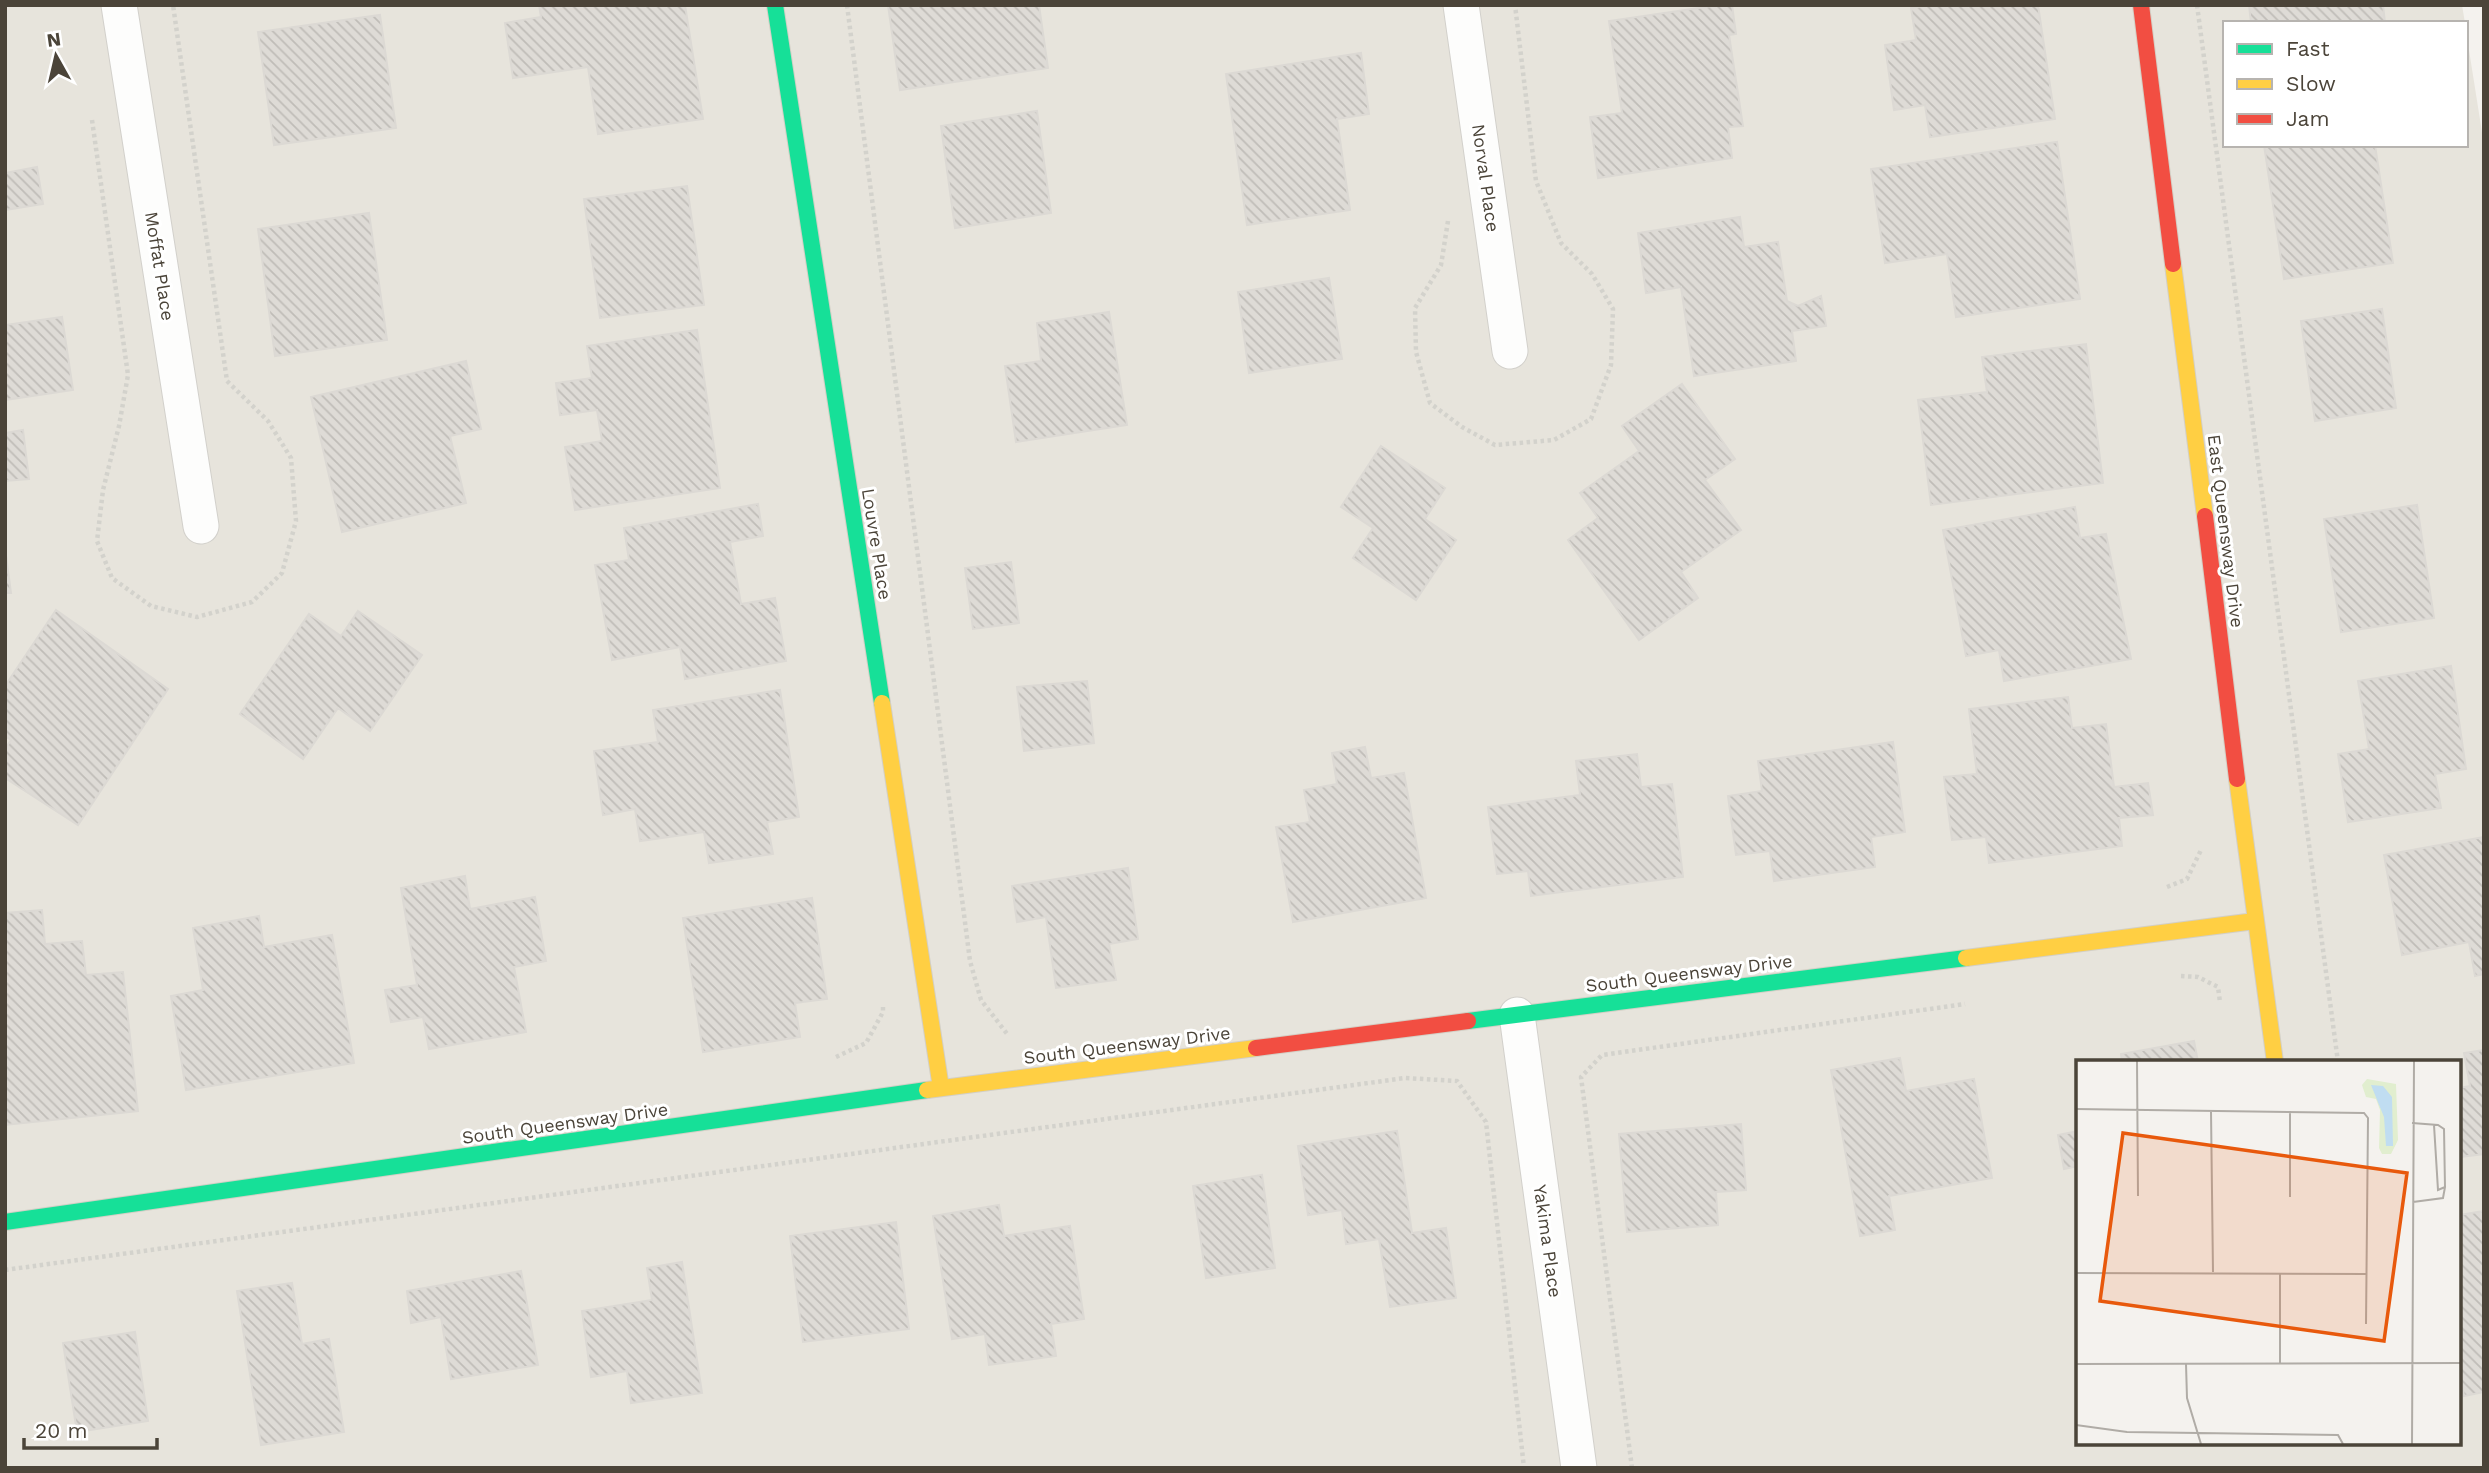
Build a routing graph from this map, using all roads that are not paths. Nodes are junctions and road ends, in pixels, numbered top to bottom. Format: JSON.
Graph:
{"nodes":[{"id":1,"x":119,"y":5,"type":"edge"},
{"id":2,"x":775,"y":5,"type":"edge"},
{"id":3,"x":1461,"y":5,"type":"edge"},
{"id":4,"x":2141,"y":5,"type":"edge"},
{"id":5,"x":1510,"y":351,"type":"dead end"},
{"id":6,"x":201,"y":526,"type":"dead end"},
{"id":7,"x":2255,"y":921,"type":"junction"},
{"id":8,"x":1517,"y":1015,"type":"junction"},
{"id":9,"x":2275,"y":1060,"type":"edge"},
{"id":10,"x":941,"y":1088,"type":"junction"},
{"id":11,"x":5,"y":1222,"type":"edge"},
{"id":12,"x":1579,"y":1468,"type":"edge"}],
"edges":[{"from":1,"to":6,"type":"street","name":"Moffat Place"},
{"from":2,"to":10,"type":"street","name":"Louvre Place"},
{"from":3,"to":5,"type":"street","name":"Norval Place"},
{"from":4,"to":7,"type":"street","name":"East Queensway Drive"},
{"from":7,"to":8,"type":"street","name":"South Queensway Drive"},
{"from":7,"to":9,"type":"street","name":"East Queensway Drive"},
{"from":8,"to":10,"type":"street","name":"South Queensway Drive"},
{"from":8,"to":12,"type":"street","name":"Yakima Place"},
{"from":10,"to":11,"type":"street","name":"South Queensway Drive"}]}
